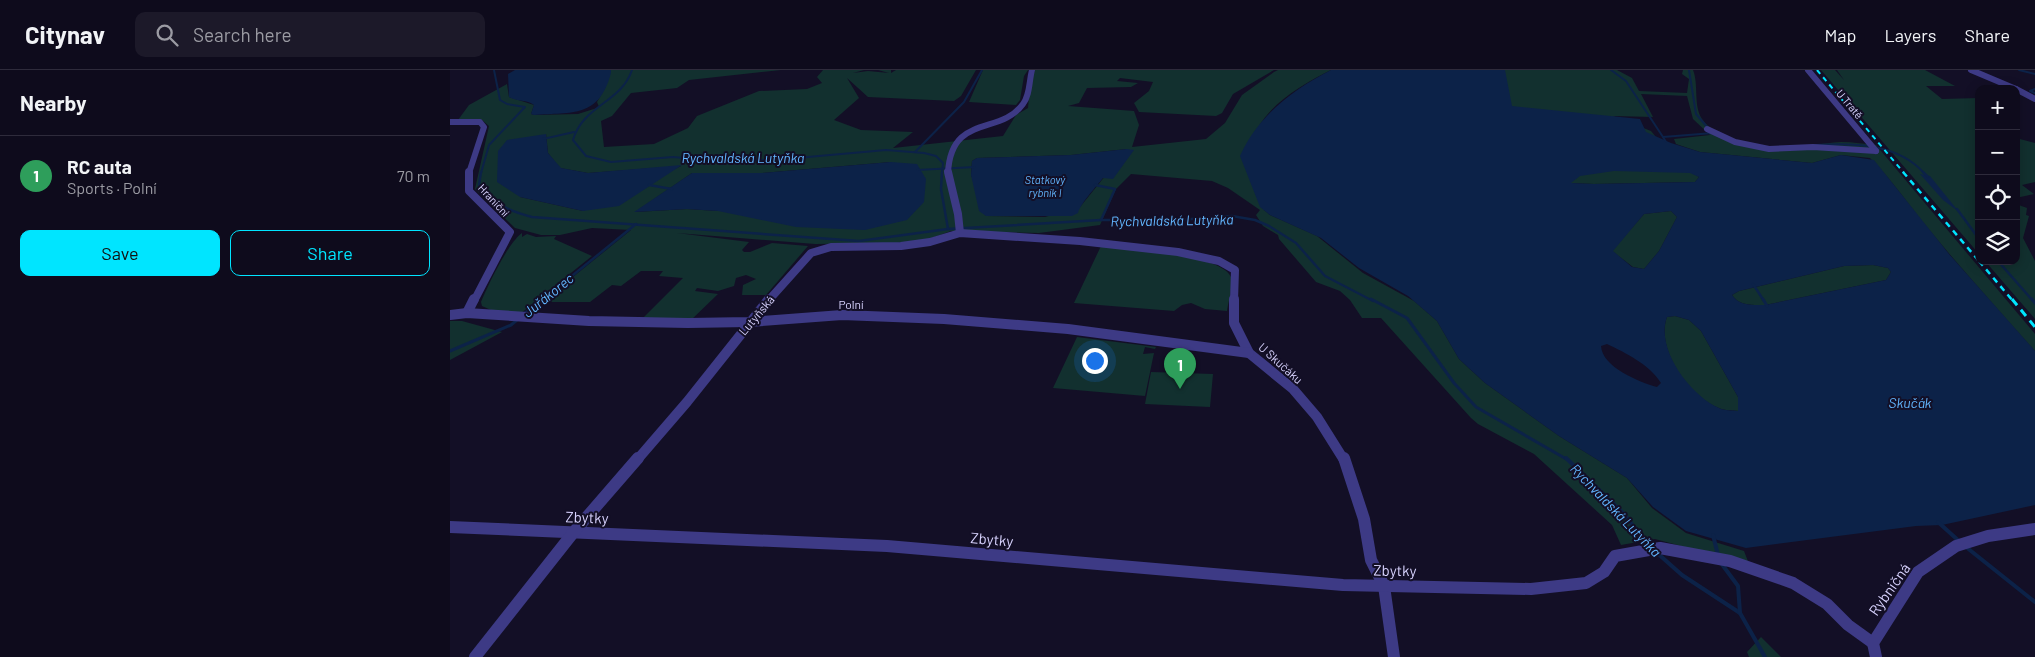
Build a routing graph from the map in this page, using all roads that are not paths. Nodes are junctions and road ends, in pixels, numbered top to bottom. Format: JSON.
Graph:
{"nodes":[{"id":1,"x":1032,"y":70,"type":"edge"},
{"id":2,"x":1808,"y":70,"type":"edge"},
{"id":3,"x":1971,"y":70,"type":"edge"},
{"id":4,"x":2007,"y":85,"type":"edge"},
{"id":5,"x":2020,"y":91,"type":"edge"},
{"id":6,"x":2035,"y":99,"type":"edge"},
{"id":7,"x":450,"y":122,"type":"edge"},
{"id":8,"x":1712,"y":132,"type":"dead end"},
{"id":9,"x":960,"y":233,"type":"junction"},
{"id":10,"x":467,"y":313,"type":"junction"},
{"id":11,"x":450,"y":315,"type":"edge"},
{"id":12,"x":749,"y":322,"type":"junction"},
{"id":13,"x":1250,"y":354,"type":"junction"},
{"id":14,"x":450,"y":527,"type":"edge"},
{"id":15,"x":2035,"y":529,"type":"edge"},
{"id":16,"x":573,"y":533,"type":"junction"},
{"id":17,"x":1384,"y":586,"type":"junction"},
{"id":18,"x":1873,"y":643,"type":"junction"},
{"id":19,"x":475,"y":657,"type":"edge"},
{"id":20,"x":1394,"y":657,"type":"edge"},
{"id":21,"x":1876,"y":657,"type":"edge"}],
"edges":[{"from":1,"to":9,"type":"street"},
{"from":2,"to":8,"type":"street","name":"U Tratě"},
{"from":3,"to":4,"type":"street"},
{"from":5,"to":6,"type":"street"},
{"from":7,"to":10,"type":"street","name":"Hraniční"},
{"from":9,"to":12,"type":"street","name":"Lutyňská"},
{"from":9,"to":13,"type":"street","name":"U Skučáku"},
{"from":10,"to":11,"type":"street","name":"Polní"},
{"from":10,"to":12,"type":"street","name":"Polní"},
{"from":12,"to":13,"type":"street","name":"Polní"},
{"from":12,"to":16,"type":"street","name":"Lutyňská"},
{"from":13,"to":17,"type":"street","name":"U Skučáku"},
{"from":14,"to":16,"type":"street","name":"Zbytky"},
{"from":15,"to":18,"type":"street","name":"Rybničná"},
{"from":16,"to":17,"type":"street","name":"Zbytky"},
{"from":16,"to":19,"type":"street","name":"Lutyňská"},
{"from":17,"to":18,"type":"street","name":"Zbytky"},
{"from":17,"to":20,"type":"street","name":"U Skučáku"},
{"from":18,"to":21,"type":"street"}]}
